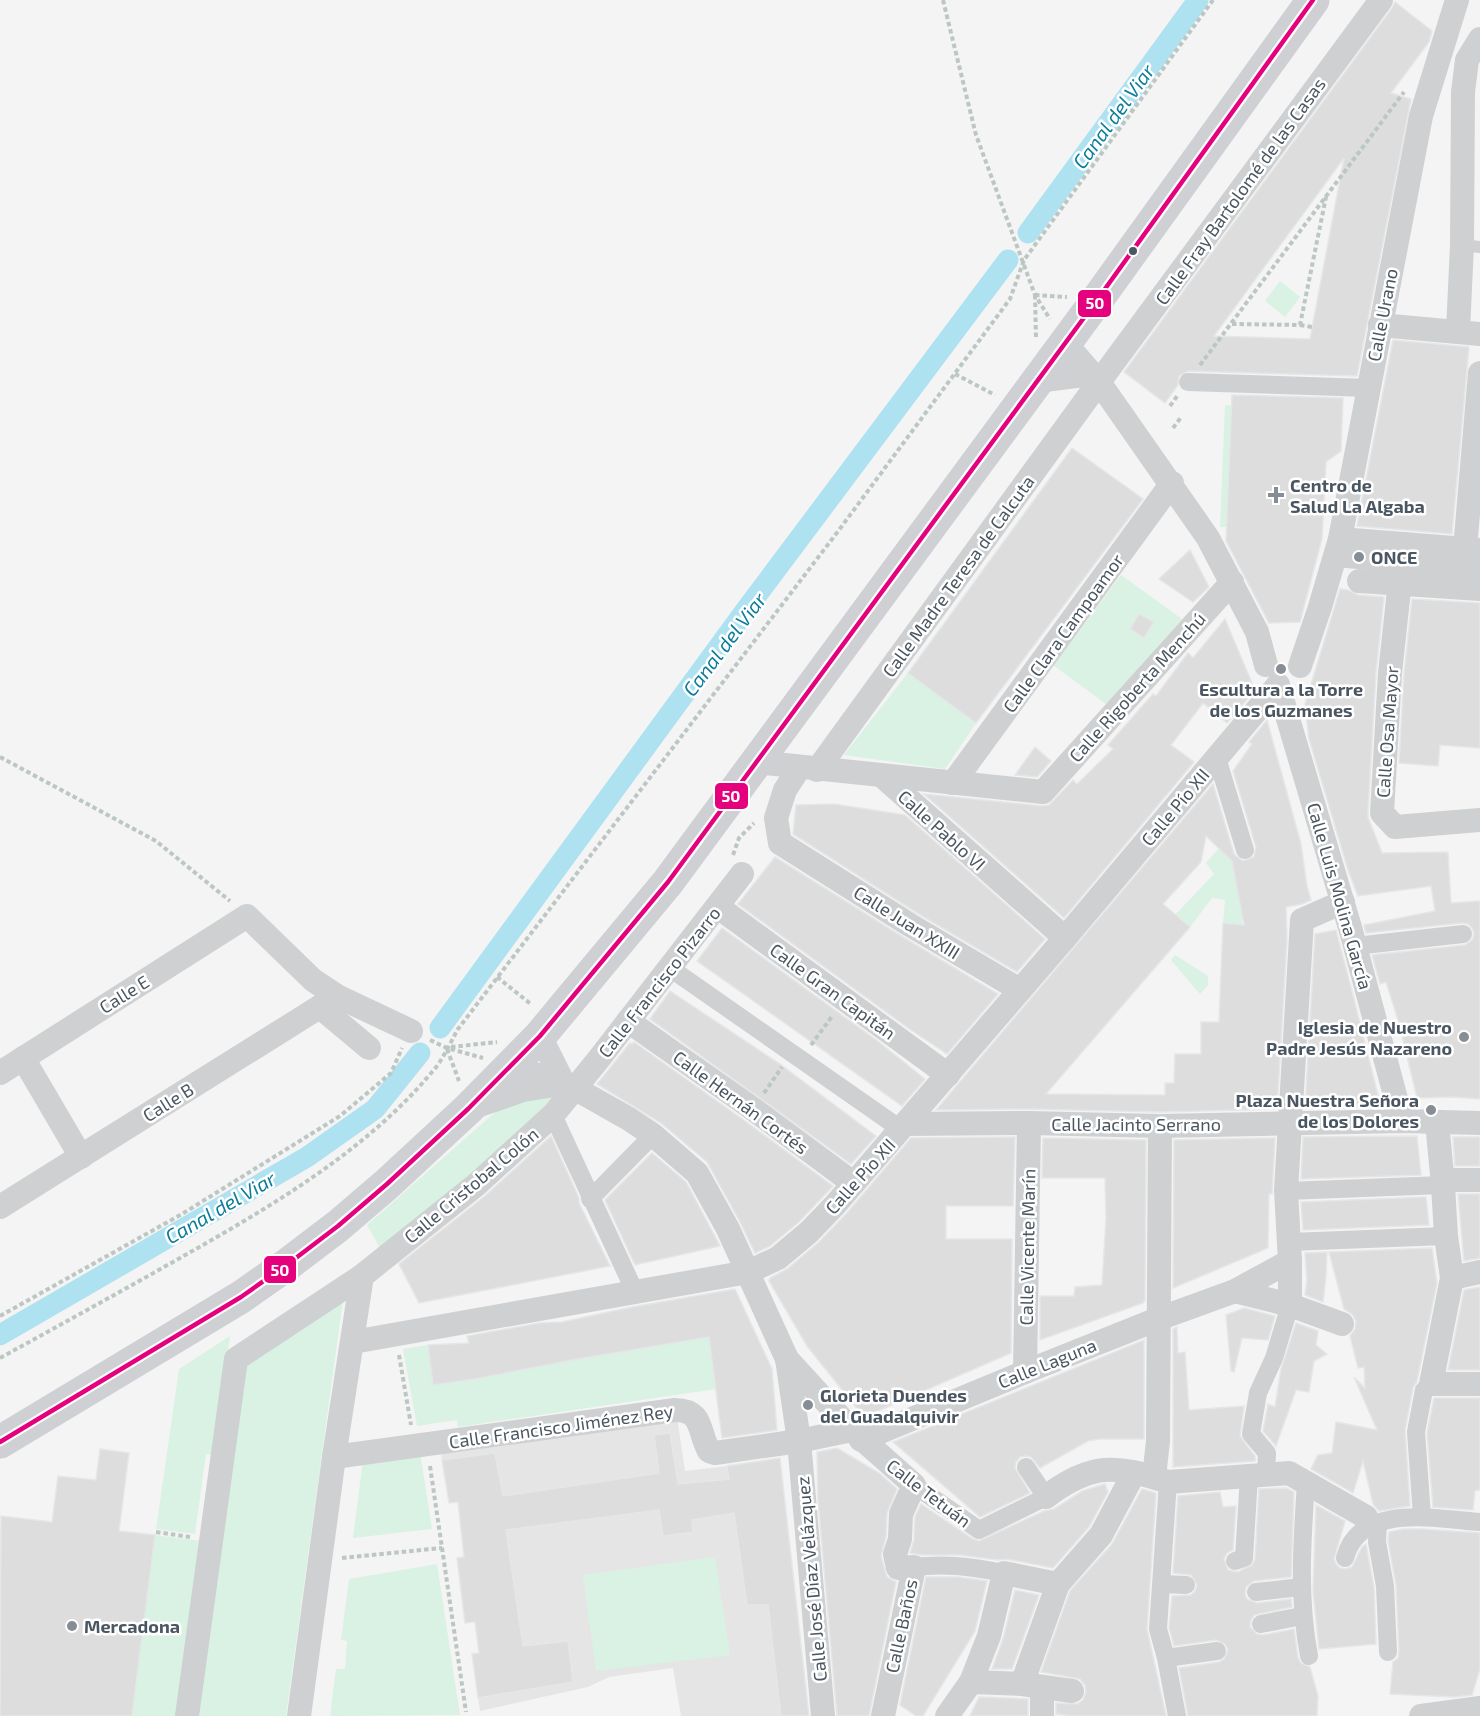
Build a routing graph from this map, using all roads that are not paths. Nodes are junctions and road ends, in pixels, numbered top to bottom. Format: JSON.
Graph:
{"nodes":[{"id":1,"x":1313,"y":0,"type":"edge"},
{"id":2,"x":1381,"y":0,"type":"edge"},
{"id":3,"x":1457,"y":0,"type":"edge"},
{"id":4,"x":1480,"y":39,"type":"edge"},
{"id":5,"x":1471,"y":246,"type":"edge"},
{"id":6,"x":1087,"y":313,"type":"junction"},
{"id":7,"x":1380,"y":325,"type":"junction"},
{"id":8,"x":1469,"y":332,"type":"edge"},
{"id":9,"x":1065,"y":343,"type":"junction"},
{"id":10,"x":1480,"y":373,"type":"edge"},
{"id":11,"x":1095,"y":377,"type":"junction"},
{"id":12,"x":1037,"y":381,"type":"junction"},
{"id":13,"x":1188,"y":382,"type":"road end"},
{"id":14,"x":1369,"y":388,"type":"junction"},
{"id":15,"x":1172,"y":483,"type":"junction"},
{"id":16,"x":1337,"y":549,"type":"junction"},
{"id":17,"x":1473,"y":550,"type":"edge"},
{"id":18,"x":1402,"y":564,"type":"junction"},
{"id":19,"x":1480,"y":570,"type":"edge"},
{"id":20,"x":1232,"y":582,"type":"junction"},
{"id":21,"x":1359,"y":582,"type":"dead end"},
{"id":22,"x":1480,"y":590,"type":"edge"},
{"id":23,"x":1284,"y":672,"type":"junction"},
{"id":24,"x":1217,"y":758,"type":"junction"},
{"id":25,"x":756,"y":762,"type":"junction"},
{"id":26,"x":808,"y":768,"type":"junction"},
{"id":27,"x":881,"y":776,"type":"junction"},
{"id":28,"x":953,"y":783,"type":"junction"},
{"id":29,"x":1480,"y":820,"type":"edge"},
{"id":30,"x":1245,"y":850,"type":"dead end"},
{"id":31,"x":795,"y":853,"type":"joint"},
{"id":32,"x":742,"y":874,"type":"road end"},
{"id":33,"x":1343,"y":902,"type":"junction"},
{"id":34,"x":718,"y":907,"type":"junction"},
{"id":35,"x":1463,"y":934,"type":"dead end"},
{"id":36,"x":1065,"y":938,"type":"junction"},
{"id":37,"x":1355,"y":946,"type":"junction"},
{"id":38,"x":670,"y":968,"type":"junction"},
{"id":39,"x":1020,"y":990,"type":"junction"},
{"id":40,"x":328,"y":1002,"type":"junction"},
{"id":41,"x":537,"y":1021,"type":"junction"},
{"id":42,"x":628,"y":1021,"type":"junction"},
{"id":43,"x":411,"y":1031,"type":"road end"},
{"id":44,"x":369,"y":1048,"type":"dead end"},
{"id":45,"x":23,"y":1058,"type":"junction"},
{"id":46,"x":513,"y":1066,"type":"junction"},
{"id":47,"x":0,"y":1073,"type":"edge"},
{"id":48,"x":948,"y":1075,"type":"junction"},
{"id":49,"x":570,"y":1087,"type":"junction"},
{"id":50,"x":468,"y":1109,"type":"junction"},
{"id":51,"x":553,"y":1115,"type":"junction"},
{"id":52,"x":1402,"y":1121,"type":"junction"},
{"id":53,"x":1437,"y":1122,"type":"junction"},
{"id":54,"x":1029,"y":1123,"type":"junction"},
{"id":55,"x":1291,"y":1123,"type":"junction"},
{"id":56,"x":1480,"y":1124,"type":"edge"},
{"id":57,"x":1160,"y":1126,"type":"junction"},
{"id":58,"x":904,"y":1127,"type":"junction"},
{"id":59,"x":653,"y":1135,"type":"junction"},
{"id":60,"x":81,"y":1157,"type":"junction"},
{"id":61,"x":1480,"y":1180,"type":"edge"},
{"id":62,"x":853,"y":1183,"type":"junction"},
{"id":63,"x":1443,"y":1183,"type":"junction"},
{"id":64,"x":387,"y":1184,"type":"junction"},
{"id":65,"x":1286,"y":1191,"type":"junction"},
{"id":66,"x":590,"y":1199,"type":"junction"},
{"id":67,"x":0,"y":1208,"type":"edge"},
{"id":68,"x":1446,"y":1236,"type":"junction"},
{"id":69,"x":1289,"y":1251,"type":"junction"},
{"id":70,"x":748,"y":1272,"type":"junction"},
{"id":71,"x":1480,"y":1272,"type":"edge"},
{"id":72,"x":362,"y":1276,"type":"junction"},
{"id":73,"x":1452,"y":1278,"type":"junction"},
{"id":74,"x":1235,"y":1291,"type":"junction"},
{"id":75,"x":635,"y":1292,"type":"junction"},
{"id":76,"x":1290,"y":1305,"type":"junction"},
{"id":77,"x":1158,"y":1319,"type":"junction"},
{"id":78,"x":1342,"y":1324,"type":"dead end"},
{"id":79,"x":353,"y":1342,"type":"junction"},
{"id":80,"x":787,"y":1359,"type":"junction"},
{"id":81,"x":1025,"y":1372,"type":"junction"},
{"id":82,"x":1431,"y":1384,"type":"junction"},
{"id":83,"x":1480,"y":1384,"type":"edge"},
{"id":84,"x":0,"y":1417,"type":"edge"},
{"id":85,"x":856,"y":1435,"type":"junction"},
{"id":86,"x":799,"y":1442,"type":"junction"},
{"id":87,"x":0,"y":1443,"type":"edge"},
{"id":88,"x":334,"y":1457,"type":"junction"},
{"id":89,"x":1026,"y":1467,"type":"dead end"},
{"id":90,"x":1258,"y":1475,"type":"junction"},
{"id":91,"x":1152,"y":1477,"type":"junction"},
{"id":92,"x":1306,"y":1483,"type":"junction"},
{"id":93,"x":914,"y":1485,"type":"junction"},
{"id":94,"x":1046,"y":1497,"type":"junction"},
{"id":95,"x":1422,"y":1516,"type":"junction"},
{"id":96,"x":1372,"y":1520,"type":"junction"},
{"id":97,"x":1480,"y":1522,"type":"edge"},
{"id":98,"x":1345,"y":1558,"type":"dead end"},
{"id":99,"x":1235,"y":1560,"type":"dead end"},
{"id":100,"x":914,"y":1567,"type":"junction"},
{"id":101,"x":1004,"y":1573,"type":"junction"},
{"id":102,"x":1058,"y":1584,"type":"junction"},
{"id":103,"x":1162,"y":1584,"type":"junction"},
{"id":104,"x":1186,"y":1585,"type":"dead end"},
{"id":105,"x":1301,"y":1587,"type":"junction"},
{"id":106,"x":1256,"y":1592,"type":"dead end"},
{"id":107,"x":1302,"y":1616,"type":"junction"},
{"id":108,"x":1261,"y":1624,"type":"dead end"},
{"id":109,"x":1217,"y":1651,"type":"dead end"},
{"id":110,"x":1388,"y":1652,"type":"dead end"},
{"id":111,"x":1309,"y":1656,"type":"dead end"},
{"id":112,"x":1166,"y":1658,"type":"junction"},
{"id":113,"x":971,"y":1682,"type":"junction"},
{"id":114,"x":1032,"y":1686,"type":"junction"},
{"id":115,"x":1071,"y":1691,"type":"dead end"},
{"id":116,"x":1480,"y":1708,"type":"edge"},
{"id":117,"x":187,"y":1716,"type":"edge"},
{"id":118,"x":300,"y":1716,"type":"edge"},
{"id":119,"x":823,"y":1716,"type":"edge"},
{"id":120,"x":883,"y":1716,"type":"edge"},
{"id":121,"x":947,"y":1716,"type":"edge"},
{"id":122,"x":1042,"y":1716,"type":"edge"},
{"id":123,"x":1177,"y":1716,"type":"edge"},
{"id":124,"x":1420,"y":1716,"type":"edge"}],
"edges":[{"from":1,"to":6,"type":"main road"},
{"from":2,"to":11,"type":"street","name":"Calle Fray Bartolomé de las Casas"},
{"from":3,"to":7,"type":"street","name":"Calle Urano"},
{"from":4,"to":5,"type":"street"},
{"from":5,"to":8,"type":"street"},
{"from":6,"to":9,"type":"main road"},
{"from":6,"to":11,"type":"street"},
{"from":7,"to":8,"type":"street"},
{"from":7,"to":14,"type":"street","name":"Calle Urano"},
{"from":9,"to":11,"type":"street"},
{"from":9,"to":12,"type":"main road"},
{"from":10,"to":17,"type":"street"},
{"from":11,"to":12,"type":"street"},
{"from":11,"to":15,"type":"street"},
{"from":11,"to":26,"type":"street","name":"Calle Madre Teresa de Calcuta"},
{"from":12,"to":25,"type":"main road"},
{"from":13,"to":14,"type":"street"},
{"from":14,"to":16,"type":"street","name":"Calle Urano"},
{"from":15,"to":20,"type":"street"},
{"from":15,"to":28,"type":"street","name":"Calle Clara Campoamor"},
{"from":16,"to":18,"type":"street"},
{"from":16,"to":23,"type":"street","name":"Calle Urano"},
{"from":17,"to":18,"type":"street"},
{"from":18,"to":19,"type":"street"},
{"from":18,"to":21,"type":"street"},
{"from":18,"to":22,"type":"street"},
{"from":18,"to":29,"type":"street","name":"Calle Osa Mayor"},
{"from":20,"to":23,"type":"street"},
{"from":20,"to":28,"type":"street","name":"Calle Rigoberta Menchú"},
{"from":23,"to":24,"type":"street","name":"Calle Pío XII"},
{"from":23,"to":33,"type":"street","name":"Calle Luis Molina García"},
{"from":24,"to":30,"type":"street","name":"Calle Pío XII"},
{"from":24,"to":36,"type":"street","name":"Calle Pío XII"},
{"from":25,"to":26,"type":"street","name":"Calle Pablo VI"},
{"from":25,"to":41,"type":"main road"},
{"from":26,"to":27,"type":"street","name":"Calle Pablo VI"},
{"from":26,"to":31,"type":"street","name":"Calle Madre Teresa de Calcuta"},
{"from":27,"to":28,"type":"street"},
{"from":27,"to":36,"type":"street","name":"Calle Pablo VI"},
{"from":31,"to":39,"type":"street","name":"Calle Juan XXIII"},
{"from":32,"to":34,"type":"street","name":"Calle Francisco Pizarro"},
{"from":33,"to":37,"type":"street","name":"Calle Luis Molina García"},
{"from":33,"to":55,"type":"street"},
{"from":34,"to":38,"type":"street","name":"Calle Francisco Pizarro"},
{"from":34,"to":48,"type":"street","name":"Calle Gran Capitán"},
{"from":35,"to":37,"type":"street"},
{"from":36,"to":39,"type":"street","name":"Calle Pío XII"},
{"from":37,"to":52,"type":"street","name":"Calle Luis Molina García"},
{"from":38,"to":42,"type":"street","name":"Calle Francisco Pizarro"},
{"from":38,"to":58,"type":"street"},
{"from":39,"to":48,"type":"street","name":"Calle Pío XII"},
{"from":40,"to":43,"type":"street"},
{"from":40,"to":44,"type":"street"},
{"from":40,"to":45,"type":"street","name":"Calle E"},
{"from":40,"to":60,"type":"street","name":"Calle B"},
{"from":41,"to":46,"type":"main road"},
{"from":41,"to":49,"type":"street"},
{"from":42,"to":49,"type":"street","name":"Calle Francisco Pizarro"},
{"from":42,"to":62,"type":"street","name":"Calle Hernán Cortés"},
{"from":45,"to":47,"type":"street","name":"Calle E"},
{"from":45,"to":60,"type":"street"},
{"from":46,"to":49,"type":"street","name":"Calle José Díaz Velázquez"},
{"from":46,"to":50,"type":"main road"},
{"from":48,"to":58,"type":"street","name":"Calle Pío XII"},
{"from":49,"to":50,"type":"street"},
{"from":49,"to":51,"type":"street","name":"Calle Cristobal Colón"},
{"from":49,"to":59,"type":"street","name":"Calle José Díaz Velázquez"},
{"from":50,"to":64,"type":"main road"},
{"from":51,"to":66,"type":"street"},
{"from":51,"to":72,"type":"street","name":"Calle Cristobal Colón"},
{"from":52,"to":53,"type":"street","name":"Calle Jacinto Serrano"},
{"from":52,"to":55,"type":"street","name":"Calle Jacinto Serrano"},
{"from":53,"to":56,"type":"street","name":"Calle Jacinto Serrano"},
{"from":53,"to":63,"type":"street"},
{"from":54,"to":57,"type":"street","name":"Calle Jacinto Serrano"},
{"from":54,"to":58,"type":"street","name":"Calle Jacinto Serrano"},
{"from":54,"to":81,"type":"street","name":"Calle Vicente Marín"},
{"from":55,"to":57,"type":"street","name":"Calle Jacinto Serrano"},
{"from":55,"to":65,"type":"street"},
{"from":57,"to":77,"type":"street"},
{"from":58,"to":62,"type":"street","name":"Calle Pío XII"},
{"from":59,"to":66,"type":"street"},
{"from":59,"to":70,"type":"street","name":"Calle José Díaz Velázquez"},
{"from":60,"to":67,"type":"street","name":"Calle B"},
{"from":61,"to":63,"type":"street"},
{"from":62,"to":70,"type":"street","name":"Calle Pío XII"},
{"from":63,"to":65,"type":"street"},
{"from":63,"to":68,"type":"street"},
{"from":64,"to":84,"type":"main road"},
{"from":64,"to":87,"type":"main road"},
{"from":65,"to":69,"type":"street"},
{"from":66,"to":75,"type":"street"},
{"from":68,"to":69,"type":"street"},
{"from":68,"to":73,"type":"street"},
{"from":69,"to":74,"type":"street","name":"Calle Laguna"},
{"from":69,"to":76,"type":"street"},
{"from":70,"to":75,"type":"street","name":"Calle Pío XII"},
{"from":70,"to":80,"type":"street","name":"Calle José Díaz Velázquez"},
{"from":71,"to":73,"type":"street"},
{"from":72,"to":79,"type":"street"},
{"from":72,"to":117,"type":"street","name":"Calle Cristobal Colón"},
{"from":73,"to":82,"type":"street"},
{"from":74,"to":76,"type":"street"},
{"from":74,"to":77,"type":"street","name":"Calle Laguna"},
{"from":75,"to":79,"type":"street","name":"Calle Pío XII"},
{"from":76,"to":78,"type":"street"},
{"from":76,"to":90,"type":"street"},
{"from":77,"to":81,"type":"street","name":"Calle Laguna"},
{"from":77,"to":91,"type":"street"},
{"from":79,"to":88,"type":"street"},
{"from":80,"to":85,"type":"street","name":"Calle José Díaz Velázquez"},
{"from":80,"to":86,"type":"street","name":"Calle José Díaz Velázquez"},
{"from":81,"to":85,"type":"street","name":"Calle Laguna"},
{"from":82,"to":83,"type":"street"},
{"from":82,"to":95,"type":"street"},
{"from":85,"to":86,"type":"street"},
{"from":85,"to":93,"type":"street","name":"Calle Tetuán"},
{"from":86,"to":88,"type":"street","name":"Calle Francisco Jiménez Rey"},
{"from":86,"to":119,"type":"street","name":"Calle José Díaz Velázquez"},
{"from":88,"to":118,"type":"street"},
{"from":89,"to":94,"type":"street"},
{"from":90,"to":91,"type":"street","name":"Calle Tetuán"},
{"from":90,"to":92,"type":"street","name":"Calle Tetuán"},
{"from":90,"to":99,"type":"street"},
{"from":91,"to":94,"type":"street","name":"Calle Tetuán"},
{"from":91,"to":102,"type":"street"},
{"from":91,"to":103,"type":"street"},
{"from":92,"to":96,"type":"street","name":"Calle Tetuán"},
{"from":92,"to":105,"type":"street"},
{"from":93,"to":94,"type":"street","name":"Calle Tetuán"},
{"from":93,"to":100,"type":"street","name":"Calle Baños"},
{"from":95,"to":96,"type":"street"},
{"from":95,"to":97,"type":"street"},
{"from":96,"to":98,"type":"street"},
{"from":96,"to":110,"type":"street"},
{"from":100,"to":101,"type":"street"},
{"from":100,"to":120,"type":"street","name":"Calle Baños"},
{"from":101,"to":102,"type":"street"},
{"from":101,"to":113,"type":"street"},
{"from":102,"to":114,"type":"street"},
{"from":103,"to":104,"type":"street"},
{"from":103,"to":112,"type":"street"},
{"from":105,"to":106,"type":"street"},
{"from":105,"to":107,"type":"street"},
{"from":107,"to":108,"type":"street"},
{"from":107,"to":111,"type":"street"},
{"from":109,"to":112,"type":"street"},
{"from":112,"to":123,"type":"street"},
{"from":113,"to":114,"type":"street"},
{"from":113,"to":121,"type":"street"},
{"from":114,"to":115,"type":"street"},
{"from":114,"to":122,"type":"street"},
{"from":116,"to":124,"type":"street"}]}
